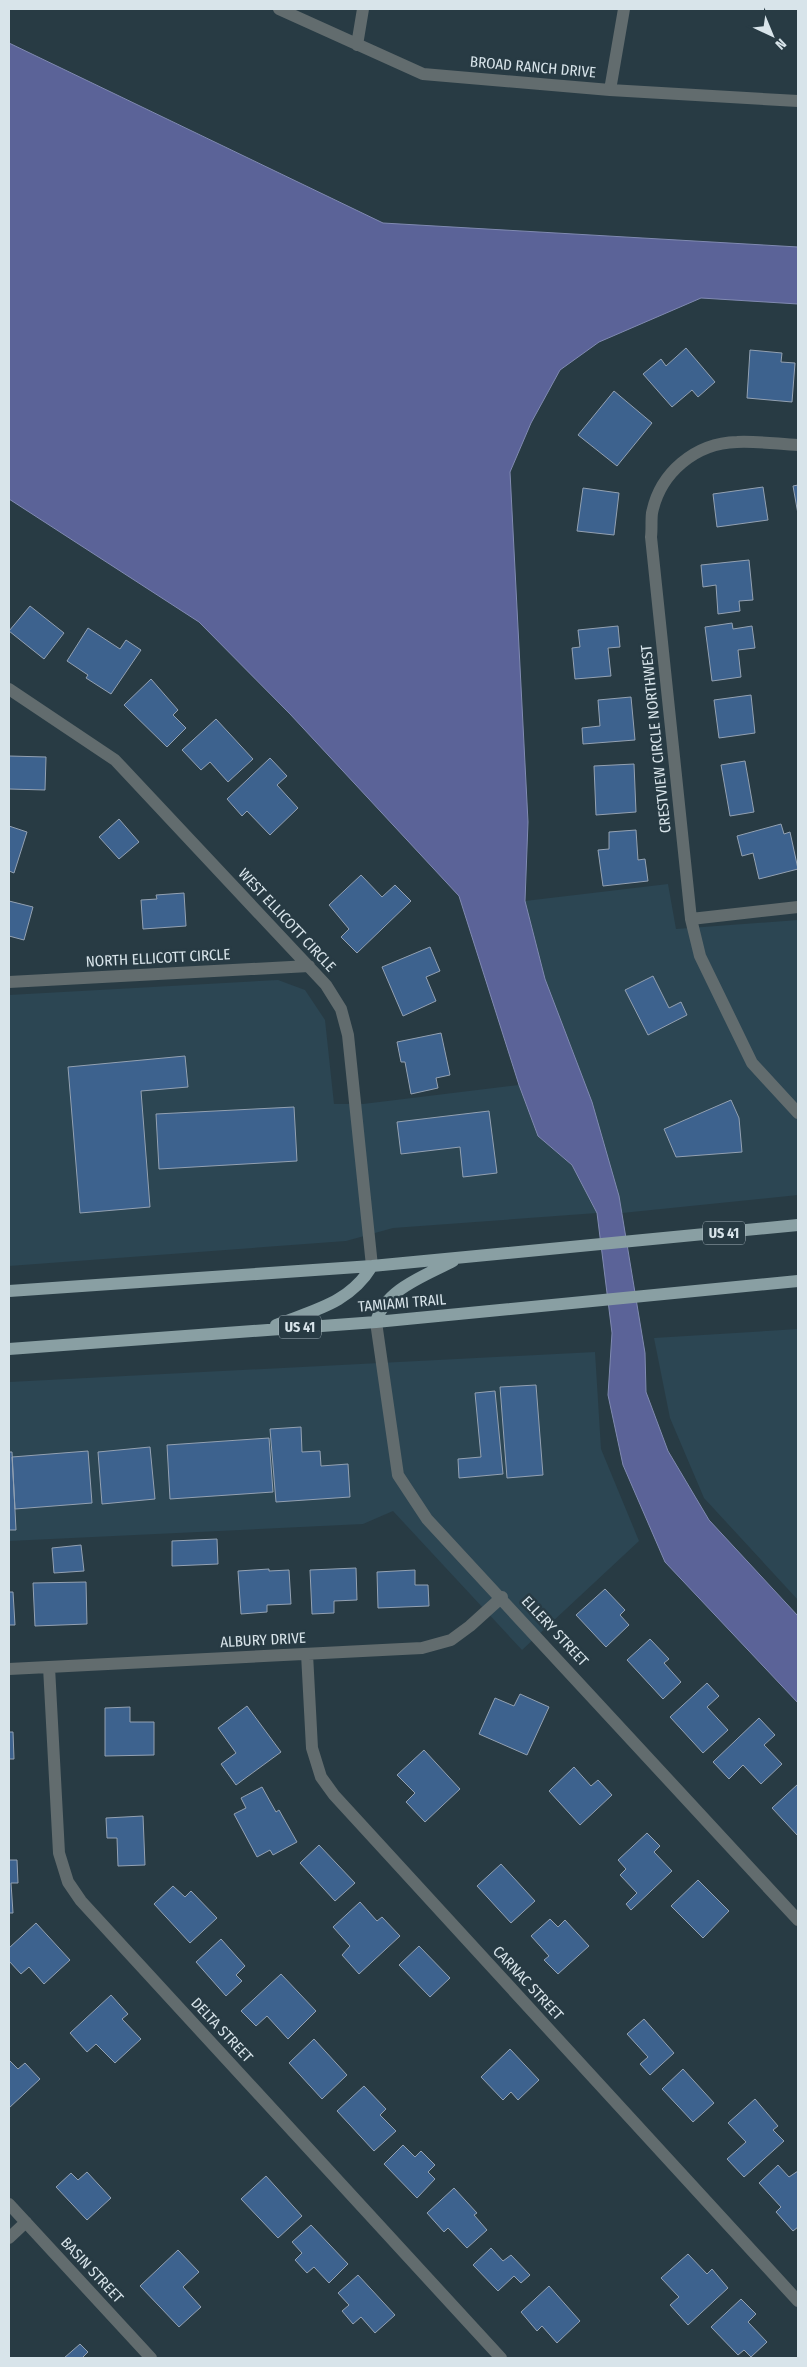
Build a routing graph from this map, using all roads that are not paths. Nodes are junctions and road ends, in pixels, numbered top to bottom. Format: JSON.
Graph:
{"nodes":[{"id":1,"x":279,"y":9,"type":"edge"},
{"id":2,"x":363,"y":9,"type":"edge"},
{"id":3,"x":624,"y":9,"type":"edge"},
{"id":4,"x":357,"y":46,"type":"junction"},
{"id":5,"x":610,"y":90,"type":"junction"},
{"id":6,"x":798,"y":101,"type":"edge"},
{"id":7,"x":798,"y":445,"type":"edge"},
{"id":8,"x":9,"y":689,"type":"edge"},
{"id":9,"x":798,"y":907,"type":"edge"},
{"id":10,"x":691,"y":918,"type":"junction"},
{"id":11,"x":309,"y":966,"type":"junction"},
{"id":12,"x":9,"y":982,"type":"edge"},
{"id":13,"x":798,"y":1113,"type":"edge"},
{"id":14,"x":798,"y":1225,"type":"edge"},
{"id":15,"x":457,"y":1258,"type":"junction"},
{"id":16,"x":372,"y":1266,"type":"junction"},
{"id":17,"x":798,"y":1281,"type":"edge"},
{"id":18,"x":9,"y":1291,"type":"edge"},
{"id":19,"x":376,"y":1322,"type":"junction"},
{"id":20,"x":262,"y":1330,"type":"junction"},
{"id":21,"x":9,"y":1349,"type":"edge"},
{"id":22,"x":502,"y":1597,"type":"junction"},
{"id":23,"x":307,"y":1654,"type":"junction"},
{"id":24,"x":49,"y":1667,"type":"junction"},
{"id":25,"x":9,"y":1669,"type":"edge"},
{"id":26,"x":798,"y":1920,"type":"edge"},
{"id":27,"x":9,"y":2204,"type":"edge"},
{"id":28,"x":26,"y":2222,"type":"junction"},
{"id":29,"x":9,"y":2238,"type":"edge"},
{"id":30,"x":798,"y":2301,"type":"edge"},
{"id":31,"x":151,"y":2358,"type":"edge"},
{"id":32,"x":501,"y":2358,"type":"edge"}],
"edges":[{"from":1,"to":4,"type":"street","name":"BROAD RANCH DRIVE"},
{"from":2,"to":4,"type":"street"},
{"from":3,"to":5,"type":"street"},
{"from":4,"to":5,"type":"street","name":"BROAD RANCH DRIVE"},
{"from":5,"to":6,"type":"street","name":"BROAD RANCH DRIVE"},
{"from":7,"to":10,"type":"street","name":"CRESTVIEW CIRCLE NORTHWEST"},
{"from":8,"to":11,"type":"street","name":"WEST ELLICOTT CIRCLE"},
{"from":9,"to":10,"type":"street"},
{"from":10,"to":13,"type":"street","name":"CRESTVIEW CIRCLE NORTHWEST"},
{"from":11,"to":12,"type":"street","name":"NORTH ELLICOTT CIRCLE"},
{"from":11,"to":16,"type":"street","name":"WEST ELLICOTT CIRCLE"},
{"from":14,"to":15,"type":"main road","number":"US 41"},
{"from":15,"to":16,"type":"main road","number":"US 41"},
{"from":15,"to":19,"type":"main road"},
{"from":16,"to":18,"type":"main road","number":"US 41"},
{"from":16,"to":20,"type":"main road"},
{"from":17,"to":19,"type":"main road","name":"TAMIAMI TRAIL","number":"US 41"},
{"from":19,"to":20,"type":"main road","name":"TAMIAMI TRAIL","number":"US 41"},
{"from":19,"to":22,"type":"street","name":"ELLERY STREET"},
{"from":20,"to":21,"type":"main road","name":"TAMIAMI TRAIL","number":"US 41"},
{"from":22,"to":23,"type":"street","name":"ALBURY DRIVE"},
{"from":22,"to":26,"type":"street","name":"ELLERY STREET"},
{"from":23,"to":24,"type":"street","name":"ALBURY DRIVE"},
{"from":23,"to":30,"type":"street","name":"CARNAC STREET"},
{"from":24,"to":25,"type":"street","name":"ALBURY DRIVE"},
{"from":24,"to":32,"type":"street","name":"DELTA STREET"},
{"from":27,"to":28,"type":"street","name":"BASIN STREET"},
{"from":28,"to":29,"type":"street"},
{"from":28,"to":31,"type":"street","name":"BASIN STREET"}]}
